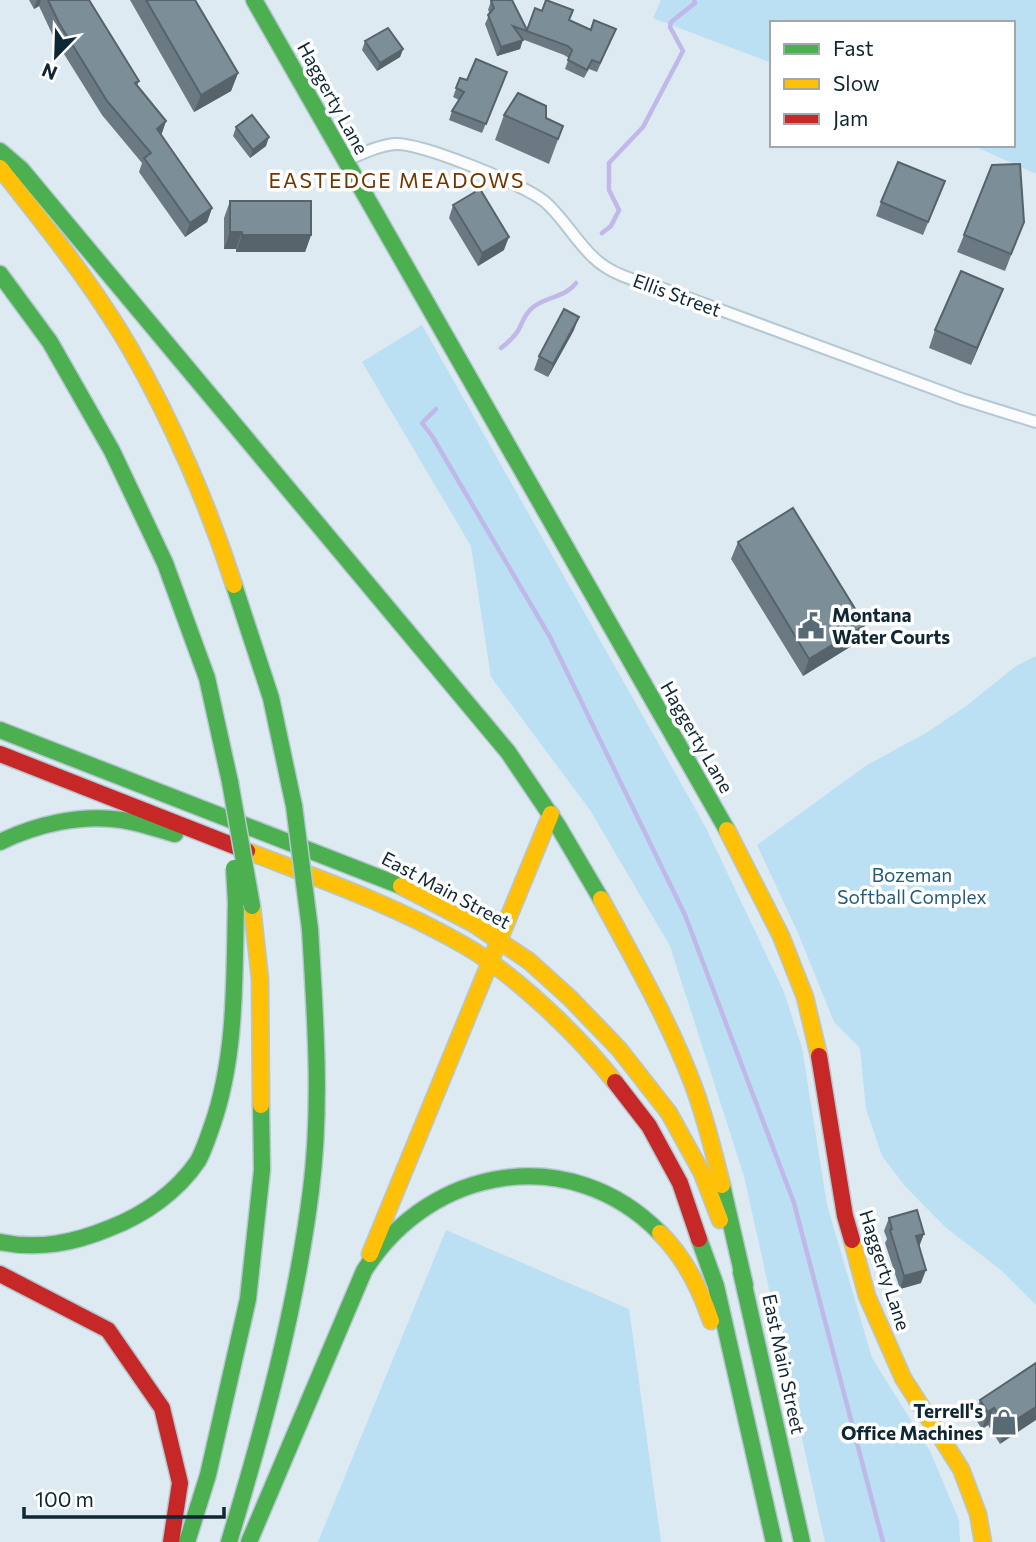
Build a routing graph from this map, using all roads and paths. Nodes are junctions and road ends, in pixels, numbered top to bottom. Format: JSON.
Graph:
{"nodes":[{"id":1,"x":254,"y":0,"type":"edge"},
{"id":2,"x":0,"y":152,"type":"edge"},
{"id":3,"x":345,"y":161,"type":"junction"},
{"id":4,"x":0,"y":168,"type":"edge"},
{"id":5,"x":0,"y":274,"type":"edge"},
{"id":6,"x":1036,"y":422,"type":"edge"},
{"id":7,"x":0,"y":730,"type":"edge"},
{"id":8,"x":0,"y":754,"type":"edge"},
{"id":9,"x":551,"y":814,"type":"junction"},
{"id":10,"x":0,"y":842,"type":"edge"},
{"id":11,"x":273,"y":860,"type":"junction"},
{"id":12,"x":244,"y":905,"type":"junction"},
{"id":13,"x":499,"y":940,"type":"junction"},
{"id":14,"x":490,"y":962,"type":"junction"},
{"id":15,"x":0,"y":1242,"type":"edge"},
{"id":16,"x":365,"y":1269,"type":"junction"},
{"id":17,"x":0,"y":1274,"type":"edge"},
{"id":18,"x":745,"y":1285,"type":"junction"},
{"id":19,"x":764,"y":1501,"type":"junction"},
{"id":20,"x":171,"y":1542,"type":"edge"},
{"id":21,"x":187,"y":1542,"type":"edge"},
{"id":22,"x":229,"y":1542,"type":"edge"},
{"id":23,"x":250,"y":1542,"type":"edge"},
{"id":24,"x":774,"y":1542,"type":"edge"},
{"id":25,"x":802,"y":1542,"type":"edge"},
{"id":26,"x":983,"y":1542,"type":"edge"}],
"edges":[{"from":1,"to":3,"type":"main road","name":"Haggerty Lane"},
{"from":2,"to":9,"type":"main road"},
{"from":3,"to":6,"type":"street","name":"Ellis Street"},
{"from":3,"to":26,"type":"main road","name":"Haggerty Lane"},
{"from":4,"to":22,"type":"main road","bridge":true},
{"from":5,"to":12,"type":"main road","bridge":true},
{"from":7,"to":13,"type":"main road","name":"East Main Street"},
{"from":8,"to":11,"type":"main road"},
{"from":9,"to":13,"type":"main road"},
{"from":9,"to":18,"type":"main road"},
{"from":10,"to":11,"type":"main road"},
{"from":11,"to":14,"type":"main road"},
{"from":12,"to":15,"type":"main road"},
{"from":12,"to":21,"type":"main road"},
{"from":13,"to":14,"type":"main road"},
{"from":13,"to":18,"type":"main road","name":"East Main Street"},
{"from":14,"to":16,"type":"main road"},
{"from":14,"to":19,"type":"main road"},
{"from":16,"to":19,"type":"main road"},
{"from":16,"to":23,"type":"main road"},
{"from":17,"to":20,"type":"main road"},
{"from":18,"to":25,"type":"main road","name":"East Main Street"},
{"from":19,"to":24,"type":"main road"}]}
